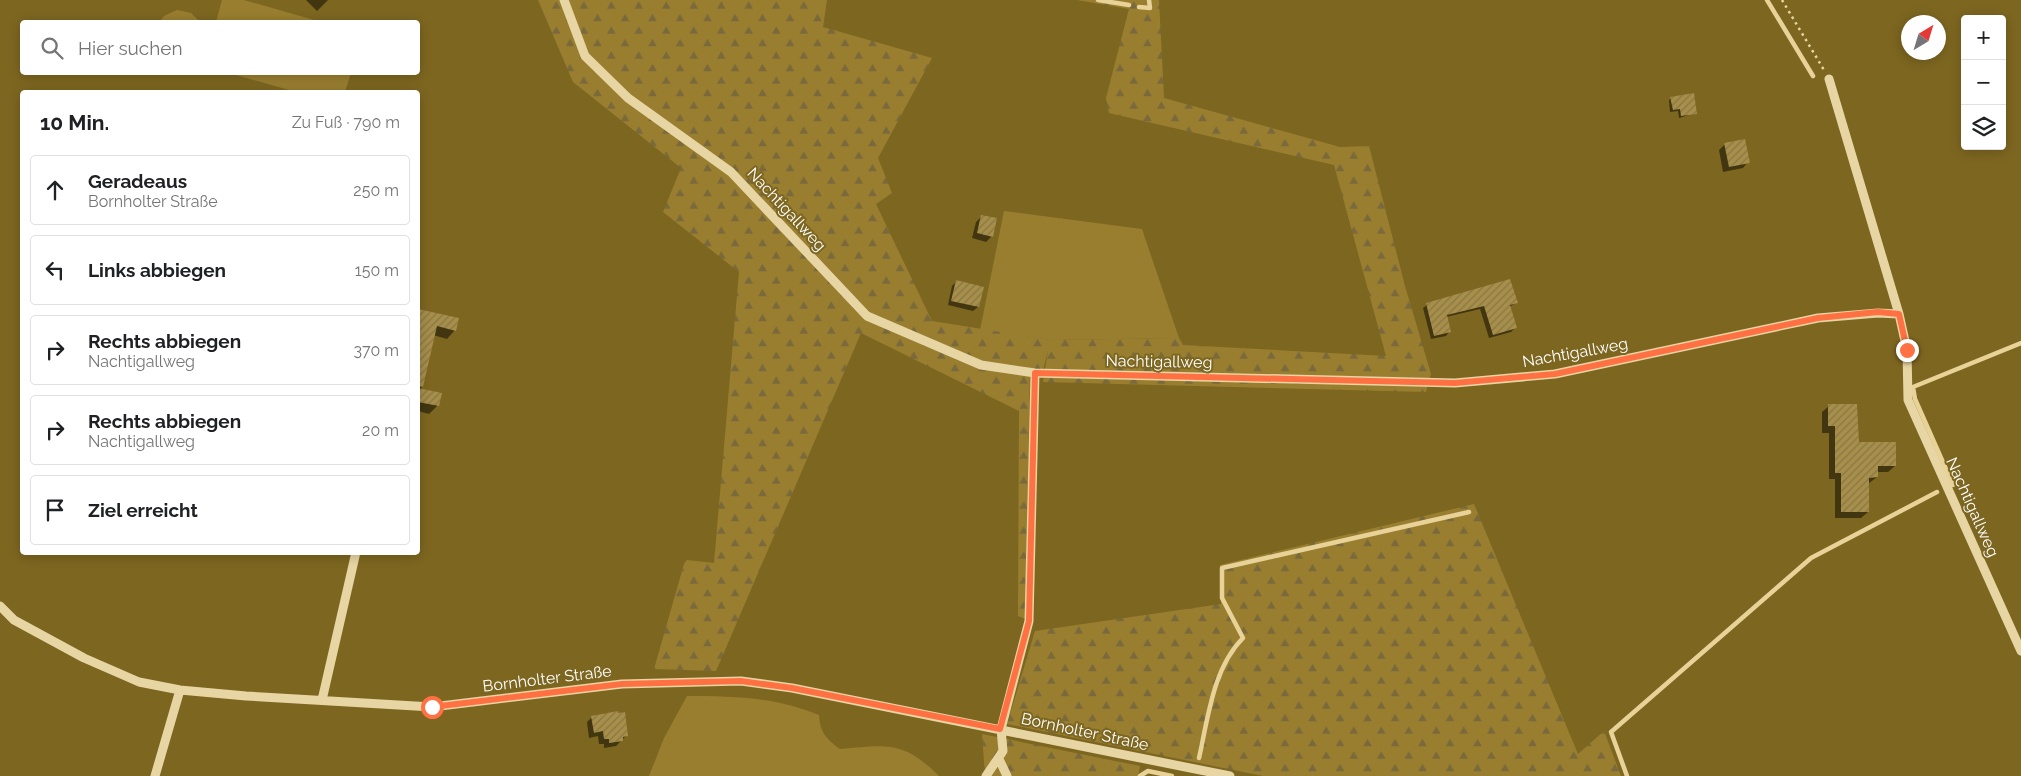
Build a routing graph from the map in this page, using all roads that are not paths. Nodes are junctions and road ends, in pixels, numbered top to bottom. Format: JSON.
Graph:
{"nodes":[{"id":1,"x":564,"y":0,"type":"edge"},
{"id":2,"x":1829,"y":79,"type":"road end"},
{"id":3,"x":1899,"y":314,"type":"junction"},
{"id":4,"x":1035,"y":373,"type":"junction"},
{"id":5,"x":355,"y":555,"type":"edge"},
{"id":6,"x":0,"y":606,"type":"edge"},
{"id":7,"x":2021,"y":651,"type":"edge"},
{"id":8,"x":180,"y":690,"type":"junction"},
{"id":9,"x":322,"y":700,"type":"junction"},
{"id":10,"x":1000,"y":729,"type":"junction"},
{"id":11,"x":999,"y":759,"type":"junction"},
{"id":12,"x":155,"y":776,"type":"edge"},
{"id":13,"x":986,"y":776,"type":"edge"},
{"id":14,"x":1006,"y":776,"type":"edge"},
{"id":15,"x":1230,"y":776,"type":"edge"}],
"edges":[{"from":1,"to":4,"type":"street","name":"Nachtigallweg"},
{"from":2,"to":3,"type":"street","name":"Nachtigallweg"},
{"from":3,"to":4,"type":"street","name":"Nachtigallweg"},
{"from":3,"to":7,"type":"street","name":"Nachtigallweg"},
{"from":4,"to":10,"type":"street"},
{"from":5,"to":9,"type":"street"},
{"from":6,"to":8,"type":"street","name":"Bornholter Straße"},
{"from":8,"to":9,"type":"street","name":"Bornholter Straße"},
{"from":8,"to":12,"type":"street"},
{"from":9,"to":10,"type":"street","name":"Bornholter Straße"},
{"from":10,"to":11,"type":"street"},
{"from":10,"to":15,"type":"street","name":"Bornholter Straße"},
{"from":11,"to":13,"type":"street"},
{"from":11,"to":14,"type":"street"}]}
